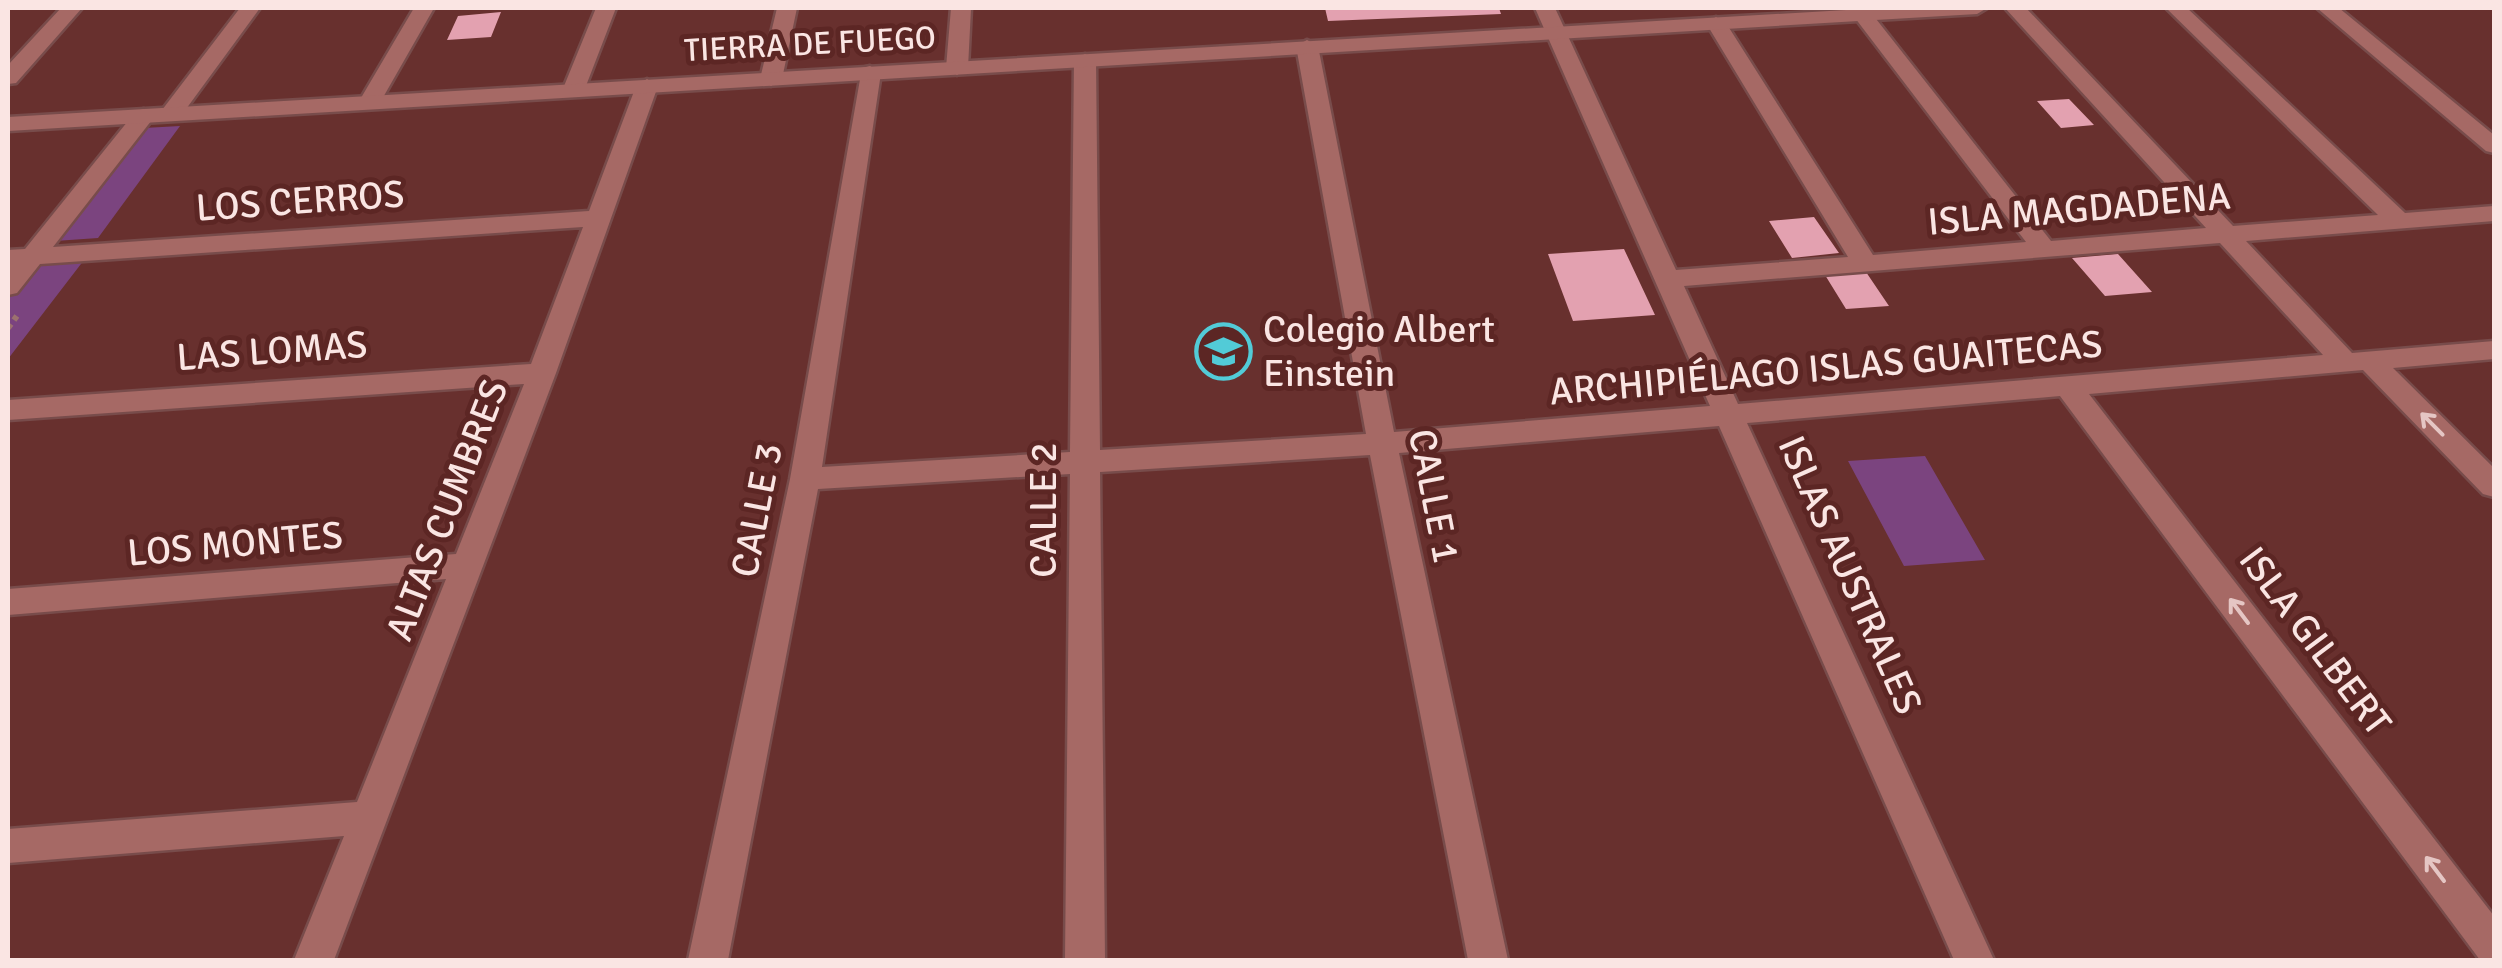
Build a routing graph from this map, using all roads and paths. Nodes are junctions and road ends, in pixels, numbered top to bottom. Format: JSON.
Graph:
{"nodes":[{"id":1,"x":72,"y":8,"type":"edge"},
{"id":2,"x":250,"y":8,"type":"edge"},
{"id":3,"x":424,"y":8,"type":"edge"},
{"id":4,"x":606,"y":8,"type":"edge"},
{"id":5,"x":787,"y":8,"type":"edge"},
{"id":6,"x":961,"y":8,"type":"edge"},
{"id":7,"x":1976,"y":8,"type":"edge"},
{"id":8,"x":2014,"y":8,"type":"edge"},
{"id":9,"x":2176,"y":8,"type":"edge"},
{"id":10,"x":2327,"y":8,"type":"edge"},
{"id":11,"x":1862,"y":14,"type":"junction"},
{"id":12,"x":1550,"y":20,"type":"edge"},
{"id":13,"x":1716,"y":23,"type":"junction"},
{"id":14,"x":1308,"y":46,"type":"junction"},
{"id":15,"x":1085,"y":60,"type":"junction"},
{"id":16,"x":957,"y":68,"type":"junction"},
{"id":17,"x":870,"y":73,"type":"junction"},
{"id":18,"x":8,"y":78,"type":"edge"},
{"id":19,"x":771,"y":79,"type":"junction"},
{"id":20,"x":647,"y":86,"type":"junction"},
{"id":21,"x":573,"y":90,"type":"junction"},
{"id":22,"x":369,"y":103,"type":"junction"},
{"id":23,"x":170,"y":115,"type":"junction"},
{"id":24,"x":144,"y":116,"type":"junction"},
{"id":25,"x":8,"y":124,"type":"edge"},
{"id":26,"x":2494,"y":146,"type":"edge"},
{"id":27,"x":2494,"y":213,"type":"edge"},
{"id":28,"x":598,"y":218,"type":"junction"},
{"id":29,"x":2400,"y":221,"type":"junction"},
{"id":30,"x":2227,"y":235,"type":"junction"},
{"id":31,"x":2044,"y":249,"type":"junction"},
{"id":32,"x":20,"y":257,"type":"edge"},
{"id":33,"x":1865,"y":264,"type":"junction"},
{"id":34,"x":1669,"y":279,"type":"junction"},
{"id":35,"x":8,"y":287,"type":"edge"},
{"id":36,"x":2494,"y":350,"type":"edge"},
{"id":37,"x":2358,"y":362,"type":"junction"},
{"id":38,"x":542,"y":372,"type":"junction"},
{"id":39,"x":2068,"y":388,"type":"junction"},
{"id":40,"x":8,"y":410,"type":"edge"},
{"id":41,"x":1733,"y":417,"type":"junction"},
{"id":42,"x":1382,"y":444,"type":"junction"},
{"id":43,"x":1082,"y":462,"type":"junction"},
{"id":44,"x":805,"y":479,"type":"junction"},
{"id":45,"x":2494,"y":486,"type":"edge"},
{"id":46,"x":468,"y":565,"type":"junction"},
{"id":47,"x":8,"y":602,"type":"edge"},
{"id":48,"x":372,"y":817,"type":"junction"},
{"id":49,"x":8,"y":846,"type":"edge"},
{"id":50,"x":2494,"y":947,"type":"edge"},
{"id":51,"x":314,"y":960,"type":"edge"},
{"id":52,"x":708,"y":960,"type":"edge"},
{"id":53,"x":1084,"y":960,"type":"edge"},
{"id":54,"x":1488,"y":960,"type":"edge"},
{"id":55,"x":1974,"y":960,"type":"edge"}],
"edges":[{"from":1,"to":18,"type":"street"},
{"from":2,"to":23,"type":"street"},
{"from":3,"to":22,"type":"street"},
{"from":4,"to":21,"type":"street"},
{"from":5,"to":19,"type":"street"},
{"from":6,"to":16,"type":"street"},
{"from":7,"to":11,"type":"street","name":"TIERRA DE FUEGO"},
{"from":8,"to":30,"type":"street"},
{"from":9,"to":29,"type":"street"},
{"from":10,"to":26,"type":"street"},
{"from":11,"to":13,"type":"street","name":"TIERRA DE FUEGO"},
{"from":11,"to":31,"type":"street"},
{"from":12,"to":13,"type":"street","name":"TIERRA DE FUEGO"},
{"from":12,"to":14,"type":"street","name":"TIERRA DE FUEGO"},
{"from":12,"to":34,"type":"street","name":"ISLAS AUSTRALES"},
{"from":13,"to":33,"type":"street"},
{"from":14,"to":15,"type":"street","name":"TIERRA DE FUEGO"},
{"from":14,"to":42,"type":"street","name":"CALLE 1"},
{"from":15,"to":16,"type":"street","name":"TIERRA DE FUEGO"},
{"from":15,"to":43,"type":"street","name":"CALLE 2"},
{"from":16,"to":17,"type":"street","name":"TIERRA DE FUEGO"},
{"from":17,"to":19,"type":"street","name":"TIERRA DE FUEGO"},
{"from":17,"to":44,"type":"street","name":"CALLE 3"},
{"from":19,"to":20,"type":"street","name":"TIERRA DE FUEGO"},
{"from":20,"to":21,"type":"street","name":"TIERRA DE FUEGO"},
{"from":20,"to":28,"type":"street","name":"ALTAS CUMBRES"},
{"from":21,"to":22,"type":"street","name":"TIERRA DE FUEGO"},
{"from":22,"to":23,"type":"street","name":"TIERRA DE FUEGO"},
{"from":23,"to":24,"type":"street","name":"TIERRA DE FUEGO"},
{"from":24,"to":25,"type":"street","name":"TIERRA DE FUEGO"},
{"from":24,"to":32,"type":"street"},
{"from":27,"to":29,"type":"street","name":"ISLA MAGDADENA"},
{"from":28,"to":32,"type":"street","name":"LOS CERROS"},
{"from":28,"to":38,"type":"street","name":"ALTAS CUMBRES"},
{"from":29,"to":30,"type":"street","name":"ISLA MAGDADENA"},
{"from":30,"to":31,"type":"street","name":"ISLA MAGDADENA"},
{"from":30,"to":37,"type":"street"},
{"from":31,"to":33,"type":"street","name":"ISLA MAGDADENA"},
{"from":32,"to":35,"type":"street"},
{"from":33,"to":34,"type":"street","name":"ISLA MAGDADENA"},
{"from":34,"to":41,"type":"street","name":"ISLAS AUSTRALES"},
{"from":36,"to":37,"type":"street","name":"ARCHIPIÉLAGO ISLAS GUAITECAS"},
{"from":37,"to":39,"type":"street","name":"ARCHIPIÉLAGO ISLAS GUAITECAS"},
{"from":45,"to":37,"type":"street","one_way":true},
{"from":38,"to":40,"type":"street","name":"LAS LOMAS"},
{"from":38,"to":46,"type":"street","name":"ALTAS CUMBRES"},
{"from":39,"to":41,"type":"street","name":"ARCHIPIÉLAGO ISLAS GUAITECAS"},
{"from":50,"to":39,"type":"street","name":"ISLA GILBERT","one_way":true},
{"from":41,"to":42,"type":"street","name":"ARCHIPIÉLAGO ISLAS GUAITECAS"},
{"from":41,"to":55,"type":"street","name":"ISLAS AUSTRALES"},
{"from":42,"to":43,"type":"street","name":"ARCHIPIÉLAGO ISLAS GUAITECAS"},
{"from":42,"to":54,"type":"street","name":"CALLE 1"},
{"from":43,"to":44,"type":"street","name":"ARCHIPIÉLAGO ISLAS GUAITECAS"},
{"from":43,"to":53,"type":"street","name":"CALLE 2"},
{"from":44,"to":52,"type":"street","name":"CALLE 3"},
{"from":46,"to":47,"type":"street","name":"LOS MONTES"},
{"from":46,"to":48,"type":"street","name":"ALTAS CUMBRES"},
{"from":48,"to":49,"type":"street"},
{"from":48,"to":51,"type":"street","name":"ALTAS CUMBRES"}]}
